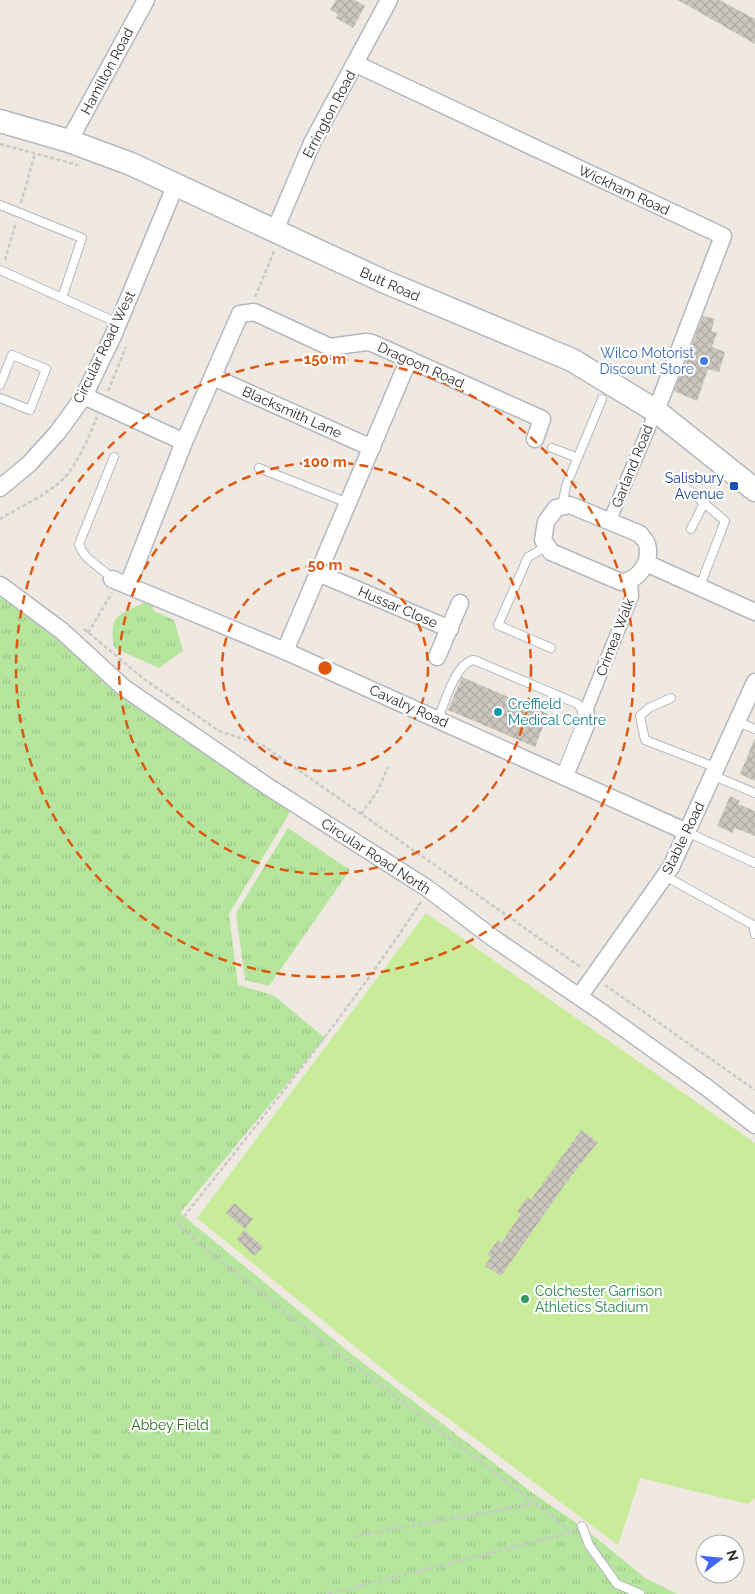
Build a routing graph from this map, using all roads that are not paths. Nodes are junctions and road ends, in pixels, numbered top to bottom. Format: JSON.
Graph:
{"nodes":[{"id":1,"x":146,"y":0,"type":"edge"},
{"id":2,"x":389,"y":0,"type":"edge"},
{"id":3,"x":356,"y":64,"type":"junction"},
{"id":4,"x":0,"y":121,"type":"edge"},
{"id":5,"x":70,"y":142,"type":"junction"},
{"id":6,"x":176,"y":184,"type":"junction"},
{"id":7,"x":0,"y":205,"type":"edge"},
{"id":8,"x":276,"y":238,"type":"junction"},
{"id":9,"x":1,"y":270,"type":"edge"},
{"id":10,"x":62,"y":298,"type":"junction"},
{"id":11,"x":118,"y":323,"type":"junction"},
{"id":12,"x":409,"y":359,"type":"junction"},
{"id":13,"x":4,"y":365,"type":"edge"},
{"id":14,"x":213,"y":377,"type":"junction"},
{"id":15,"x":0,"y":385,"type":"edge"},
{"id":16,"x":84,"y":396,"type":"junction"},
{"id":17,"x":0,"y":398,"type":"edge"},
{"id":18,"x":602,"y":399,"type":"dead end"},
{"id":19,"x":656,"y":411,"type":"junction"},
{"id":20,"x":534,"y":438,"type":"dead end"},
{"id":21,"x":184,"y":442,"type":"junction"},
{"id":22,"x":372,"y":448,"type":"junction"},
{"id":23,"x":552,"y":448,"type":"dead end"},
{"id":24,"x":114,"y":457,"type":"dead end"},
{"id":25,"x":578,"y":458,"type":"junction"},
{"id":26,"x":259,"y":468,"type":"dead end"},
{"id":27,"x":684,"y":486,"type":"dead end"},
{"id":28,"x":0,"y":488,"type":"edge"},
{"id":29,"x":755,"y":490,"type":"edge"},
{"id":30,"x":348,"y":503,"type":"junction"},
{"id":31,"x":704,"y":503,"type":"junction"},
{"id":32,"x":562,"y":506,"type":"junction"},
{"id":33,"x":609,"y":522,"type":"junction"},
{"id":34,"x":691,"y":529,"type":"dead end"},
{"id":35,"x":547,"y":546,"type":"junction"},
{"id":36,"x":646,"y":563,"type":"junction"},
{"id":37,"x":318,"y":573,"type":"junction"},
{"id":38,"x":631,"y":581,"type":"junction"},
{"id":39,"x":120,"y":582,"type":"junction"},
{"id":40,"x":0,"y":585,"type":"edge"},
{"id":41,"x":700,"y":586,"type":"junction"},
{"id":42,"x":460,"y":603,"type":"dead end"},
{"id":43,"x":755,"y":612,"type":"edge"},
{"id":44,"x":450,"y":629,"type":"junction"},
{"id":45,"x":551,"y":648,"type":"dead end"},
{"id":46,"x":285,"y":651,"type":"junction"},
{"id":47,"x":437,"y":657,"type":"dead end"},
{"id":48,"x":753,"y":687,"type":"edge"},
{"id":49,"x":671,"y":698,"type":"dead end"},
{"id":50,"x":438,"y":719,"type":"junction"},
{"id":51,"x":738,"y":722,"type":"junction"},
{"id":52,"x":755,"y":730,"type":"edge"},
{"id":53,"x":715,"y":772,"type":"junction"},
{"id":54,"x":564,"y":775,"type":"junction"},
{"id":55,"x":755,"y":794,"type":"edge"},
{"id":56,"x":687,"y":832,"type":"junction"},
{"id":57,"x":755,"y":863,"type":"edge"},
{"id":58,"x":665,"y":876,"type":"junction"},
{"id":59,"x":755,"y":934,"type":"edge"},
{"id":60,"x":579,"y":997,"type":"junction"},
{"id":61,"x":755,"y":1125,"type":"edge"},
{"id":62,"x":582,"y":1526,"type":"dead end"},
{"id":63,"x":640,"y":1594,"type":"edge"}],
"edges":[{"from":1,"to":5,"type":"street","name":"Hamilton Road"},
{"from":2,"to":3,"type":"street","name":"Errington Road"},
{"from":3,"to":8,"type":"street","name":"Errington Road"},
{"from":3,"to":19,"type":"street","name":"Wickham Road"},
{"from":4,"to":5,"type":"main road","name":"Butt Road"},
{"from":5,"to":6,"type":"main road","name":"Butt Road"},
{"from":6,"to":8,"type":"main road","name":"Butt Road"},
{"from":6,"to":11,"type":"street","name":"Circular Road West"},
{"from":7,"to":10,"type":"lane"},
{"from":8,"to":19,"type":"main road","name":"Butt Road"},
{"from":9,"to":10,"type":"lane"},
{"from":10,"to":11,"type":"lane"},
{"from":11,"to":16,"type":"street","name":"Circular Road West"},
{"from":12,"to":14,"type":"street","name":"Dragoon Road"},
{"from":12,"to":20,"type":"street","name":"Dragoon Road"},
{"from":12,"to":22,"type":"street"},
{"from":13,"to":15,"type":"lane"},
{"from":13,"to":17,"type":"lane"},
{"from":14,"to":21,"type":"street"},
{"from":14,"to":22,"type":"street","name":"Blacksmith Lane"},
{"from":16,"to":21,"type":"street"},
{"from":16,"to":28,"type":"street","name":"Circular Road West"},
{"from":18,"to":25,"type":"lane"},
{"from":19,"to":29,"type":"main road","name":"Butt Road"},
{"from":19,"to":33,"type":"street","name":"Garland Road"},
{"from":21,"to":39,"type":"street"},
{"from":22,"to":30,"type":"street"},
{"from":23,"to":25,"type":"lane"},
{"from":24,"to":39,"type":"lane"},
{"from":25,"to":32,"type":"lane"},
{"from":26,"to":30,"type":"lane"},
{"from":27,"to":31,"type":"lane"},
{"from":30,"to":37,"type":"street"},
{"from":31,"to":34,"type":"lane"},
{"from":31,"to":41,"type":"lane"},
{"from":32,"to":33,"type":"street","name":"Garland Road"},
{"from":32,"to":35,"type":"street"},
{"from":33,"to":36,"type":"street","name":"Garland Road"},
{"from":35,"to":38,"type":"street"},
{"from":35,"to":45,"type":"lane"},
{"from":36,"to":38,"type":"street"},
{"from":36,"to":41,"type":"street"},
{"from":37,"to":44,"type":"street","name":"Hussar Close"},
{"from":37,"to":46,"type":"street"},
{"from":38,"to":54,"type":"street","name":"Crimea Walk"},
{"from":39,"to":46,"type":"street","name":"Cavalry Road"},
{"from":40,"to":60,"type":"street","name":"Circular Road North"},
{"from":41,"to":43,"type":"street"},
{"from":42,"to":44,"type":"street","name":"Hussar Close"},
{"from":44,"to":47,"type":"street","name":"Hussar Close"},
{"from":46,"to":50,"type":"street","name":"Cavalry Road"},
{"from":48,"to":51,"type":"street","name":"Stable Road"},
{"from":49,"to":53,"type":"lane"},
{"from":50,"to":54,"type":"street","name":"Cavalry Road"},
{"from":50,"to":54,"type":"lane"},
{"from":51,"to":52,"type":"lane"},
{"from":51,"to":53,"type":"street","name":"Stable Road"},
{"from":53,"to":55,"type":"lane"},
{"from":53,"to":56,"type":"street","name":"Stable Road"},
{"from":54,"to":56,"type":"street","name":"Cavalry Road"},
{"from":56,"to":57,"type":"lane"},
{"from":56,"to":58,"type":"street","name":"Stable Road"},
{"from":58,"to":59,"type":"lane"},
{"from":58,"to":60,"type":"street","name":"Stable Road"},
{"from":60,"to":61,"type":"street","name":"Circular Road North"},
{"from":62,"to":63,"type":"lane"}]}
